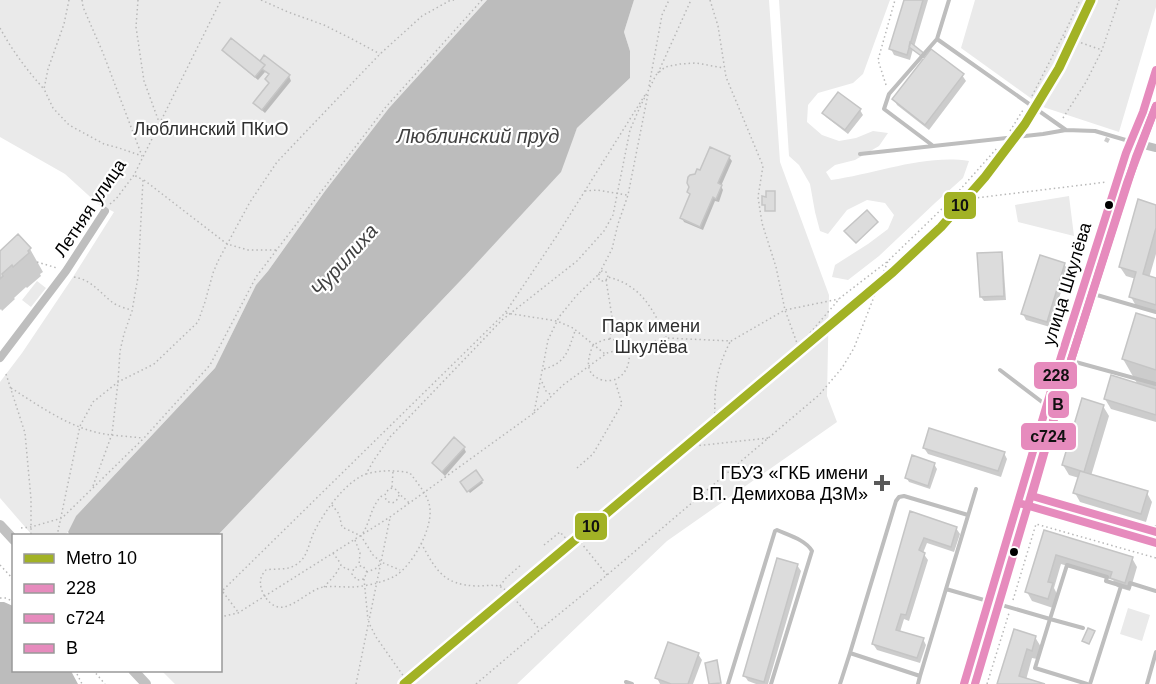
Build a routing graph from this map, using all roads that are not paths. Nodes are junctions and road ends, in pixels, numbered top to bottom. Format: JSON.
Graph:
{"nodes":[{"id":1,"x":949,"y":0,"type":"edge"},
{"id":2,"x":937,"y":39,"type":"junction"},
{"id":3,"x":1155,"y":75,"type":"edge"},
{"id":4,"x":1066,"y":130,"type":"junction"},
{"id":5,"x":1132,"y":142,"type":"junction"},
{"id":6,"x":934,"y":146,"type":"junction"},
{"id":7,"x":1156,"y":148,"type":"edge"},
{"id":8,"x":860,"y":154,"type":"dead end"},
{"id":9,"x":105,"y":211,"type":"road end"},
{"id":10,"x":1082,"y":290,"type":"junction"},
{"id":11,"x":1156,"y":312,"type":"edge"},
{"id":12,"x":1061,"y":357,"type":"junction"},
{"id":13,"x":0,"y":358,"type":"edge"},
{"id":14,"x":1000,"y":370,"type":"dead end"},
{"id":15,"x":1156,"y":384,"type":"edge"},
{"id":16,"x":1047,"y":406,"type":"junction"},
{"id":17,"x":976,"y":489,"type":"dead end"},
{"id":18,"x":1019,"y":502,"type":"junction"},
{"id":19,"x":969,"y":515,"type":"junction"},
{"id":20,"x":0,"y":525,"type":"edge"},
{"id":21,"x":1156,"y":527,"type":"edge"},
{"id":22,"x":12,"y":538,"type":"edge"},
{"id":23,"x":1154,"y":542,"type":"edge"},
{"id":24,"x":1121,"y":586,"type":"junction"},
{"id":25,"x":946,"y":589,"type":"junction"},
{"id":26,"x":1156,"y":591,"type":"edge"},
{"id":27,"x":988,"y":602,"type":"junction"},
{"id":28,"x":1050,"y":619,"type":"junction"},
{"id":29,"x":1083,"y":628,"type":"dead end"},
{"id":30,"x":1156,"y":652,"type":"edge"},
{"id":31,"x":850,"y":653,"type":"junction"},
{"id":32,"x":136,"y":672,"type":"edge"},
{"id":33,"x":920,"y":676,"type":"junction"},
{"id":34,"x":146,"y":684,"type":"edge"},
{"id":35,"x":728,"y":684,"type":"edge"},
{"id":36,"x":771,"y":684,"type":"edge"},
{"id":37,"x":840,"y":684,"type":"edge"},
{"id":38,"x":918,"y":684,"type":"edge"},
{"id":39,"x":964,"y":684,"type":"edge"},
{"id":40,"x":1088,"y":684,"type":"edge"},
{"id":41,"x":1147,"y":684,"type":"edge"}],
"edges":[{"from":1,"to":2,"type":"lane"},
{"from":2,"to":4,"type":"lane"},
{"from":2,"to":6,"type":"lane"},
{"from":3,"to":5,"type":"street","name":"улица Шкулёва"},
{"from":4,"to":5,"type":"lane"},
{"from":4,"to":6,"type":"lane"},
{"from":5,"to":7,"type":"street"},
{"from":5,"to":10,"type":"street","name":"улица Шкулёва"},
{"from":6,"to":8,"type":"lane"},
{"from":9,"to":13,"type":"street","name":"Летняя улица"},
{"from":10,"to":11,"type":"lane"},
{"from":10,"to":12,"type":"street","name":"улица Шкулёва"},
{"from":12,"to":15,"type":"lane"},
{"from":12,"to":16,"type":"street","name":"улица Шкулёва"},
{"from":14,"to":16,"type":"lane"},
{"from":16,"to":18,"type":"street","name":"улица Шкулёва"},
{"from":17,"to":19,"type":"lane"},
{"from":18,"to":23,"type":"street"},
{"from":18,"to":27,"type":"street","name":"улица Шкулёва"},
{"from":19,"to":25,"type":"lane"},
{"from":19,"to":31,"type":"lane"},
{"from":20,"to":22,"type":"street"},
{"from":21,"to":23,"type":"lane"},
{"from":24,"to":26,"type":"lane"},
{"from":24,"to":28,"type":"lane"},
{"from":24,"to":40,"type":"lane"},
{"from":25,"to":27,"type":"lane"},
{"from":25,"to":33,"type":"lane"},
{"from":27,"to":28,"type":"lane"},
{"from":27,"to":39,"type":"street","name":"улица Шкулёва"},
{"from":28,"to":29,"type":"lane"},
{"from":28,"to":40,"type":"lane"},
{"from":30,"to":41,"type":"lane"},
{"from":31,"to":33,"type":"lane"},
{"from":31,"to":37,"type":"lane"},
{"from":32,"to":34,"type":"street"},
{"from":33,"to":38,"type":"lane"},
{"from":35,"to":36,"type":"lane"}]}
